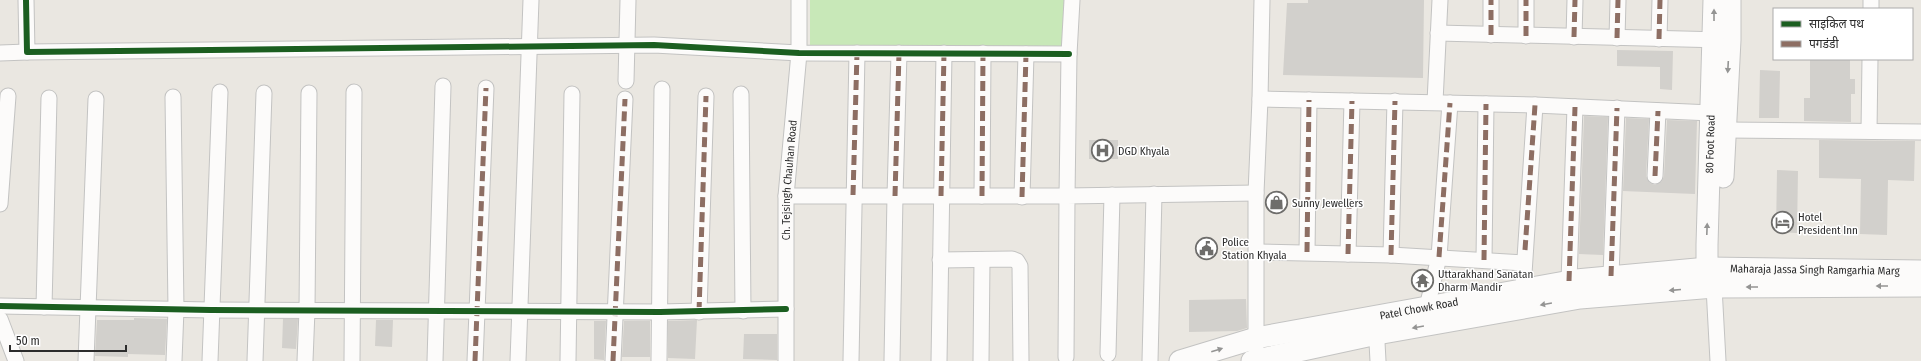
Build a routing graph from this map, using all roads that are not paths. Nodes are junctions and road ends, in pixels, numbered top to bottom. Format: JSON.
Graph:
{"nodes":[{"id":1,"x":26,"y":0,"type":"edge"},
{"id":2,"x":531,"y":0,"type":"edge"},
{"id":3,"x":628,"y":0,"type":"edge"},
{"id":4,"x":799,"y":0,"type":"edge"},
{"id":5,"x":1072,"y":0,"type":"edge"},
{"id":6,"x":1262,"y":0,"type":"edge"},
{"id":7,"x":1440,"y":0,"type":"edge"},
{"id":8,"x":1491,"y":0,"type":"edge"},
{"id":9,"x":1526,"y":0,"type":"edge"},
{"id":10,"x":1575,"y":0,"type":"edge"},
{"id":11,"x":1618,"y":0,"type":"edge"},
{"id":12,"x":1660,"y":0,"type":"edge"},
{"id":13,"x":1714,"y":0,"type":"edge"},
{"id":14,"x":1730,"y":0,"type":"edge"},
{"id":15,"x":1438,"y":33,"type":"junction"},
{"id":16,"x":1491,"y":35,"type":"junction"},
{"id":17,"x":1526,"y":36,"type":"junction"},
{"id":18,"x":1574,"y":37,"type":"junction"},
{"id":19,"x":1617,"y":38,"type":"junction"},
{"id":20,"x":1659,"y":39,"type":"junction"},
{"id":21,"x":1722,"y":40,"type":"junction"},
{"id":22,"x":626,"y":46,"type":"junction"},
{"id":23,"x":530,"y":48,"type":"junction"},
{"id":24,"x":28,"y":52,"type":"junction"},
{"id":25,"x":0,"y":53,"type":"edge"},
{"id":26,"x":799,"y":53,"type":"junction"},
{"id":27,"x":857,"y":53,"type":"junction"},
{"id":28,"x":900,"y":53,"type":"junction"},
{"id":29,"x":944,"y":53,"type":"junction"},
{"id":30,"x":983,"y":54,"type":"junction"},
{"id":31,"x":1026,"y":54,"type":"junction"},
{"id":32,"x":1069,"y":54,"type":"junction"},
{"id":33,"x":1870,"y":60,"type":"edge"},
{"id":34,"x":626,"y":81,"type":"dead end"},
{"id":35,"x":443,"y":86,"type":"dead end"},
{"id":36,"x":486,"y":88,"type":"dead end"},
{"id":37,"x":662,"y":89,"type":"dead end"},
{"id":38,"x":220,"y":92,"type":"dead end"},
{"id":39,"x":354,"y":92,"type":"dead end"},
{"id":40,"x":264,"y":93,"type":"dead end"},
{"id":41,"x":309,"y":93,"type":"dead end"},
{"id":42,"x":572,"y":94,"type":"dead end"},
{"id":43,"x":741,"y":94,"type":"dead end"},
{"id":44,"x":8,"y":96,"type":"dead end"},
{"id":45,"x":706,"y":96,"type":"dead end"},
{"id":46,"x":173,"y":97,"type":"dead end"},
{"id":47,"x":49,"y":98,"type":"dead end"},
{"id":48,"x":96,"y":99,"type":"dead end"},
{"id":49,"x":625,"y":99,"type":"dead end"},
{"id":50,"x":1260,"y":99,"type":"junction"},
{"id":51,"x":1309,"y":100,"type":"junction"},
{"id":52,"x":1352,"y":101,"type":"junction"},
{"id":53,"x":1395,"y":101,"type":"junction"},
{"id":54,"x":1435,"y":102,"type":"junction"},
{"id":55,"x":1450,"y":103,"type":"junction"},
{"id":56,"x":1486,"y":104,"type":"junction"},
{"id":57,"x":1535,"y":105,"type":"junction"},
{"id":58,"x":1575,"y":107,"type":"junction"},
{"id":59,"x":1617,"y":108,"type":"junction"},
{"id":60,"x":1658,"y":111,"type":"junction"},
{"id":61,"x":1711,"y":113,"type":"junction"},
{"id":62,"x":1725,"y":130,"type":"junction"},
{"id":63,"x":1869,"y":131,"type":"junction"},
{"id":64,"x":1921,"y":132,"type":"edge"},
{"id":65,"x":1656,"y":176,"type":"dead end"},
{"id":66,"x":1256,"y":193,"type":"junction"},
{"id":67,"x":1154,"y":194,"type":"junction"},
{"id":68,"x":853,"y":195,"type":"junction"},
{"id":69,"x":1112,"y":195,"type":"junction"},
{"id":70,"x":786,"y":196,"type":"junction"},
{"id":71,"x":894,"y":196,"type":"junction"},
{"id":72,"x":941,"y":196,"type":"junction"},
{"id":73,"x":982,"y":196,"type":"junction"},
{"id":74,"x":1067,"y":196,"type":"junction"},
{"id":75,"x":1022,"y":197,"type":"junction"},
{"id":76,"x":0,"y":204,"type":"edge"},
{"id":77,"x":1257,"y":252,"type":"junction"},
{"id":78,"x":1307,"y":252,"type":"junction"},
{"id":79,"x":1348,"y":254,"type":"junction"},
{"id":80,"x":1391,"y":255,"type":"junction"},
{"id":81,"x":1439,"y":257,"type":"junction"},
{"id":82,"x":940,"y":260,"type":"junction"},
{"id":83,"x":982,"y":260,"type":"junction"},
{"id":84,"x":1484,"y":260,"type":"junction"},
{"id":85,"x":1524,"y":263,"type":"junction"},
{"id":86,"x":1921,"y":270,"type":"edge"},
{"id":87,"x":1611,"y":276,"type":"junction"},
{"id":88,"x":1712,"y":277,"type":"junction"},
{"id":89,"x":1569,"y":281,"type":"junction"},
{"id":90,"x":1921,"y":286,"type":"edge"},
{"id":91,"x":1523,"y":289,"type":"junction"},
{"id":92,"x":0,"y":306,"type":"edge"},
{"id":93,"x":44,"y":307,"type":"junction"},
{"id":94,"x":1427,"y":307,"type":"junction"},
{"id":95,"x":89,"y":308,"type":"junction"},
{"id":96,"x":176,"y":309,"type":"junction"},
{"id":97,"x":786,"y":309,"type":"junction"},
{"id":98,"x":211,"y":310,"type":"junction"},
{"id":99,"x":257,"y":310,"type":"junction"},
{"id":100,"x":307,"y":310,"type":"junction"},
{"id":101,"x":353,"y":311,"type":"junction"},
{"id":102,"x":437,"y":311,"type":"junction"},
{"id":103,"x":477,"y":311,"type":"junction"},
{"id":104,"x":520,"y":312,"type":"junction"},
{"id":105,"x":569,"y":312,"type":"junction"},
{"id":106,"x":615,"y":312,"type":"junction"},
{"id":107,"x":660,"y":312,"type":"junction"},
{"id":108,"x":699,"y":312,"type":"junction"},
{"id":109,"x":743,"y":312,"type":"junction"},
{"id":110,"x":0,"y":319,"type":"edge"},
{"id":111,"x":1376,"y":326,"type":"junction"},
{"id":112,"x":1256,"y":338,"type":"junction"},
{"id":113,"x":9,"y":352,"type":"edge"},
{"id":114,"x":1108,"y":354,"type":"dead end"},
{"id":115,"x":1066,"y":357,"type":"dead end"},
{"id":116,"x":86,"y":361,"type":"edge"},
{"id":117,"x":174,"y":361,"type":"edge"},
{"id":118,"x":210,"y":361,"type":"edge"},
{"id":119,"x":254,"y":361,"type":"edge"},
{"id":120,"x":305,"y":361,"type":"edge"},
{"id":121,"x":352,"y":361,"type":"edge"},
{"id":122,"x":435,"y":361,"type":"edge"},
{"id":123,"x":475,"y":361,"type":"edge"},
{"id":124,"x":518,"y":361,"type":"edge"},
{"id":125,"x":568,"y":361,"type":"edge"},
{"id":126,"x":613,"y":361,"type":"edge"},
{"id":127,"x":659,"y":361,"type":"edge"},
{"id":128,"x":786,"y":361,"type":"edge"},
{"id":129,"x":850,"y":361,"type":"edge"},
{"id":130,"x":892,"y":361,"type":"edge"},
{"id":131,"x":939,"y":361,"type":"edge"},
{"id":132,"x":981,"y":361,"type":"edge"},
{"id":133,"x":1021,"y":361,"type":"edge"},
{"id":134,"x":1150,"y":361,"type":"edge"},
{"id":135,"x":1180,"y":361,"type":"edge"},
{"id":136,"x":1255,"y":361,"type":"edge"},
{"id":137,"x":1378,"y":361,"type":"edge"},
{"id":138,"x":1718,"y":361,"type":"edge"}],
"edges":[{"from":1,"to":24,"type":"street"},
{"from":2,"to":23,"type":"street"},
{"from":3,"to":22,"type":"street"},
{"from":4,"to":26,"type":"street","name":"Ch. Tejsingh Chauhan Road"},
{"from":5,"to":32,"type":"street"},
{"from":6,"to":50,"type":"street"},
{"from":7,"to":15,"type":"street"},
{"from":8,"to":16,"type":"street"},
{"from":9,"to":17,"type":"street"},
{"from":10,"to":18,"type":"street"},
{"from":11,"to":19,"type":"street"},
{"from":12,"to":20,"type":"street"},
{"from":21,"to":13,"type":"street","name":"80 Foot Road","one_way":true},
{"from":14,"to":21,"type":"street","name":"80 Foot Road"},
{"from":15,"to":16,"type":"street"},
{"from":15,"to":54,"type":"street"},
{"from":16,"to":17,"type":"street"},
{"from":17,"to":18,"type":"street"},
{"from":18,"to":19,"type":"street"},
{"from":19,"to":20,"type":"street"},
{"from":20,"to":21,"type":"street"},
{"from":21,"to":61,"type":"street","name":"80 Foot Road"},
{"from":21,"to":62,"type":"street","name":"80 Foot Road","one_way":true},
{"from":22,"to":23,"type":"street"},
{"from":22,"to":26,"type":"street"},
{"from":22,"to":34,"type":"street"},
{"from":23,"to":24,"type":"street"},
{"from":23,"to":104,"type":"street"},
{"from":24,"to":25,"type":"street"},
{"from":26,"to":27,"type":"street"},
{"from":26,"to":70,"type":"street","name":"Ch. Tejsingh Chauhan Road"},
{"from":27,"to":28,"type":"street"},
{"from":27,"to":68,"type":"street"},
{"from":28,"to":29,"type":"street"},
{"from":28,"to":71,"type":"street"},
{"from":29,"to":30,"type":"street"},
{"from":29,"to":72,"type":"street"},
{"from":30,"to":31,"type":"street"},
{"from":30,"to":73,"type":"street"},
{"from":31,"to":32,"type":"street"},
{"from":31,"to":75,"type":"street"},
{"from":32,"to":74,"type":"street"},
{"from":33,"to":63,"type":"street"},
{"from":35,"to":102,"type":"street"},
{"from":36,"to":103,"type":"street"},
{"from":37,"to":107,"type":"street"},
{"from":38,"to":98,"type":"street"},
{"from":39,"to":101,"type":"street"},
{"from":40,"to":99,"type":"street"},
{"from":41,"to":100,"type":"street"},
{"from":42,"to":105,"type":"street"},
{"from":43,"to":109,"type":"street"},
{"from":44,"to":76,"type":"street"},
{"from":45,"to":108,"type":"street"},
{"from":46,"to":96,"type":"street"},
{"from":47,"to":93,"type":"street"},
{"from":48,"to":95,"type":"street"},
{"from":49,"to":106,"type":"street"},
{"from":50,"to":51,"type":"street"},
{"from":50,"to":66,"type":"street"},
{"from":51,"to":52,"type":"street"},
{"from":51,"to":78,"type":"street"},
{"from":52,"to":53,"type":"street"},
{"from":52,"to":79,"type":"street"},
{"from":53,"to":54,"type":"street"},
{"from":53,"to":80,"type":"street"},
{"from":54,"to":55,"type":"street"},
{"from":55,"to":56,"type":"street"},
{"from":55,"to":81,"type":"street"},
{"from":56,"to":57,"type":"street"},
{"from":56,"to":84,"type":"street"},
{"from":57,"to":58,"type":"street"},
{"from":57,"to":85,"type":"street"},
{"from":58,"to":59,"type":"street"},
{"from":58,"to":89,"type":"street"},
{"from":59,"to":60,"type":"street"},
{"from":59,"to":87,"type":"street"},
{"from":60,"to":61,"type":"street"},
{"from":60,"to":65,"type":"street"},
{"from":88,"to":61,"type":"street","name":"80 Foot Road","one_way":true},
{"from":62,"to":63,"type":"street"},
{"from":62,"to":88,"type":"street","name":"80 Foot Road"},
{"from":63,"to":64,"type":"street"},
{"from":66,"to":67,"type":"street"},
{"from":66,"to":77,"type":"street"},
{"from":67,"to":69,"type":"street"},
{"from":67,"to":134,"type":"street"},
{"from":68,"to":70,"type":"street"},
{"from":68,"to":71,"type":"street"},
{"from":68,"to":129,"type":"street"},
{"from":69,"to":74,"type":"street"},
{"from":69,"to":114,"type":"street"},
{"from":70,"to":97,"type":"street","name":"Ch. Tejsingh Chauhan Road"},
{"from":71,"to":72,"type":"street"},
{"from":71,"to":130,"type":"street"},
{"from":72,"to":73,"type":"street"},
{"from":72,"to":82,"type":"street"},
{"from":73,"to":75,"type":"street"},
{"from":74,"to":75,"type":"street"},
{"from":74,"to":115,"type":"street"},
{"from":77,"to":78,"type":"street"},
{"from":77,"to":112,"type":"street"},
{"from":78,"to":79,"type":"street"},
{"from":79,"to":80,"type":"street"},
{"from":80,"to":81,"type":"street"},
{"from":81,"to":84,"type":"street"},
{"from":81,"to":94,"type":"street"},
{"from":82,"to":83,"type":"street"},
{"from":82,"to":131,"type":"street"},
{"from":83,"to":132,"type":"street"},
{"from":83,"to":133,"type":"street"},
{"from":84,"to":85,"type":"street"},
{"from":85,"to":91,"type":"street"},
{"from":86,"to":88,"type":"street","name":"Maharaja Jassa Singh Ramgarhia Marg"},
{"from":87,"to":88,"type":"street","name":"Patel Chowk Road"},
{"from":87,"to":89,"type":"street","name":"Patel Chowk Road"},
{"from":90,"to":88,"type":"street","name":"Maharaja Jassa Singh Ramgarhia Marg","one_way":true},
{"from":88,"to":111,"type":"street","name":"Patel Chowk Road","one_way":true},
{"from":88,"to":138,"type":"street"},
{"from":89,"to":91,"type":"street","name":"Patel Chowk Road"},
{"from":91,"to":94,"type":"street","name":"Patel Chowk Road"},
{"from":92,"to":93,"type":"street"},
{"from":93,"to":95,"type":"street"},
{"from":94,"to":111,"type":"street","name":"Patel Chowk Road"},
{"from":95,"to":96,"type":"street"},
{"from":95,"to":116,"type":"street"},
{"from":96,"to":98,"type":"street"},
{"from":96,"to":117,"type":"street"},
{"from":97,"to":109,"type":"street"},
{"from":97,"to":128,"type":"street","name":"Ch. Tejsingh Chauhan Road"},
{"from":98,"to":99,"type":"street"},
{"from":98,"to":118,"type":"street"},
{"from":99,"to":100,"type":"street"},
{"from":99,"to":119,"type":"street"},
{"from":100,"to":101,"type":"street"},
{"from":100,"to":120,"type":"street"},
{"from":101,"to":102,"type":"street"},
{"from":101,"to":121,"type":"street"},
{"from":102,"to":103,"type":"street"},
{"from":102,"to":122,"type":"street"},
{"from":103,"to":104,"type":"street"},
{"from":103,"to":123,"type":"street"},
{"from":104,"to":105,"type":"street"},
{"from":104,"to":124,"type":"street"},
{"from":105,"to":106,"type":"street"},
{"from":105,"to":125,"type":"street"},
{"from":106,"to":107,"type":"street"},
{"from":106,"to":126,"type":"street"},
{"from":107,"to":108,"type":"street"},
{"from":107,"to":127,"type":"street"},
{"from":108,"to":109,"type":"street"},
{"from":110,"to":113,"type":"street"},
{"from":111,"to":112,"type":"street","name":"Patel Chowk Road"},
{"from":111,"to":136,"type":"street","name":"Patel Chowk Road"},
{"from":111,"to":137,"type":"street"},
{"from":135,"to":112,"type":"street","name":"Patel Chowk Road","one_way":true},
{"from":112,"to":136,"type":"street"}]}
